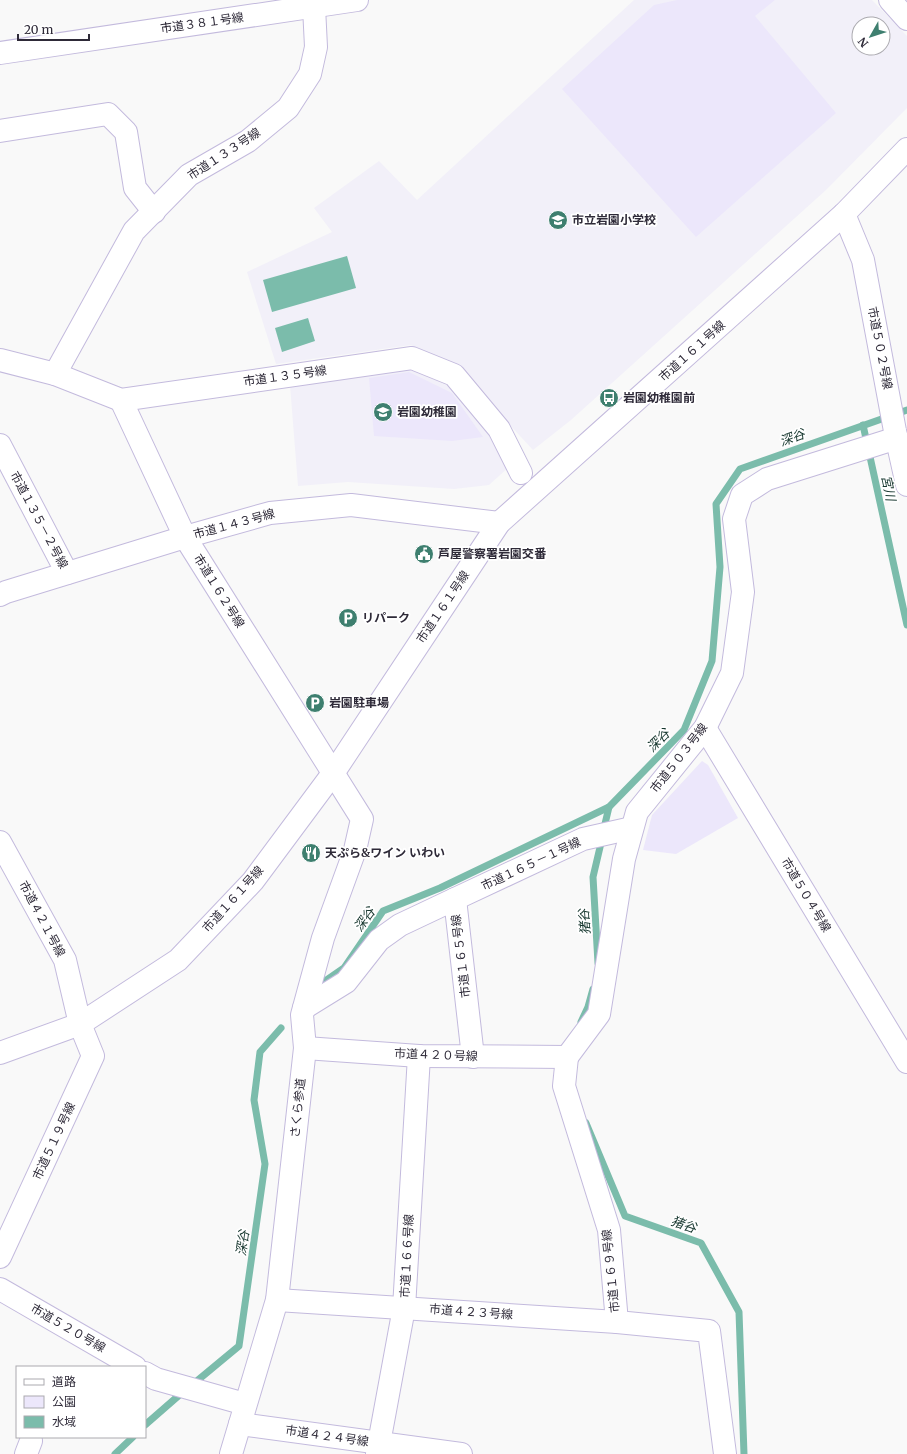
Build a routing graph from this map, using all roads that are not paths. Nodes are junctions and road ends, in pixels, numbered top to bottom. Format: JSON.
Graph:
{"nodes":[{"id":1,"x":357,"y":0,"type":"edge"},
{"id":2,"x":890,"y":0,"type":"edge"},
{"id":3,"x":313,"y":3,"type":"edge"},
{"id":4,"x":907,"y":19,"type":"edge"},
{"id":5,"x":0,"y":53,"type":"edge"},
{"id":6,"x":0,"y":131,"type":"edge"},
{"id":7,"x":904,"y":159,"type":"edge"},
{"id":8,"x":154,"y":212,"type":"junction"},
{"id":9,"x":844,"y":214,"type":"junction"},
{"id":10,"x":0,"y":360,"type":"edge"},
{"id":11,"x":55,"y":374,"type":"junction"},
{"id":12,"x":121,"y":400,"type":"junction"},
{"id":13,"x":892,"y":437,"type":"junction"},
{"id":14,"x":0,"y":445,"type":"edge"},
{"id":15,"x":521,"y":473,"type":"dead end"},
{"id":16,"x":907,"y":485,"type":"edge"},
{"id":17,"x":499,"y":523,"type":"junction"},
{"id":18,"x":185,"y":537,"type":"junction"},
{"id":19,"x":67,"y":573,"type":"junction"},
{"id":20,"x":0,"y":595,"type":"edge"},
{"id":21,"x":705,"y":728,"type":"junction"},
{"id":22,"x":334,"y":772,"type":"junction"},
{"id":23,"x":632,"y":828,"type":"junction"},
{"id":24,"x":3,"y":853,"type":"edge"},
{"id":25,"x":455,"y":900,"type":"junction"},
{"id":26,"x":304,"y":1008,"type":"junction"},
{"id":27,"x":80,"y":1024,"type":"junction"},
{"id":28,"x":305,"y":1048,"type":"junction"},
{"id":29,"x":0,"y":1053,"type":"edge"},
{"id":30,"x":419,"y":1056,"type":"junction"},
{"id":31,"x":473,"y":1056,"type":"junction"},
{"id":32,"x":567,"y":1057,"type":"junction"},
{"id":33,"x":907,"y":1062,"type":"edge"},
{"id":34,"x":0,"y":1257,"type":"edge"},
{"id":35,"x":0,"y":1289,"type":"edge"},
{"id":36,"x":277,"y":1300,"type":"junction"},
{"id":37,"x":404,"y":1308,"type":"junction"},
{"id":38,"x":617,"y":1322,"type":"junction"},
{"id":39,"x":133,"y":1366,"type":"edge"},
{"id":40,"x":146,"y":1373,"type":"edge"},
{"id":41,"x":242,"y":1414,"type":"junction"},
{"id":42,"x":379,"y":1448,"type":"edge"},
{"id":43,"x":231,"y":1454,"type":"edge"},
{"id":44,"x":461,"y":1454,"type":"edge"},
{"id":45,"x":726,"y":1454,"type":"edge"}],
"edges":[{"from":1,"to":3,"type":"street","name":"市道３８１号線"},
{"from":2,"to":4,"type":"street"},
{"from":3,"to":5,"type":"street","name":"市道３８１号線"},
{"from":3,"to":8,"type":"street","name":"市道１３３号線"},
{"from":6,"to":8,"type":"street"},
{"from":7,"to":9,"type":"street","name":"市道１６１号線"},
{"from":8,"to":11,"type":"street","name":"市道１３３号線"},
{"from":9,"to":13,"type":"street","name":"市道５０２号線"},
{"from":9,"to":17,"type":"street","name":"市道１６１号線"},
{"from":10,"to":11,"type":"street","name":"市道１３５号線"},
{"from":11,"to":12,"type":"street","name":"市道１３５号線"},
{"from":12,"to":15,"type":"street","name":"市道１３５号線"},
{"from":12,"to":18,"type":"street","name":"市道１６２号線"},
{"from":13,"to":16,"type":"street","name":"市道５０２号線"},
{"from":13,"to":21,"type":"street","name":"市道５０３号線"},
{"from":14,"to":19,"type":"street","name":"市道１３５－２号線"},
{"from":17,"to":18,"type":"street","name":"市道１４３号線"},
{"from":17,"to":22,"type":"street","name":"市道１６１号線"},
{"from":18,"to":19,"type":"street","name":"市道１４３号線"},
{"from":18,"to":22,"type":"street","name":"市道１６２号線"},
{"from":19,"to":20,"type":"street","name":"市道１４３号線"},
{"from":21,"to":23,"type":"street","name":"市道５０３号線"},
{"from":21,"to":33,"type":"street","name":"市道５０４号線"},
{"from":22,"to":26,"type":"street","name":"さくら参道"},
{"from":22,"to":27,"type":"street","name":"市道１６１号線"},
{"from":23,"to":25,"type":"street","name":"市道１６５－１号線"},
{"from":23,"to":32,"type":"street","name":"市道５０３号線"},
{"from":24,"to":27,"type":"street","name":"市道４２１号線"},
{"from":25,"to":26,"type":"street","name":"市道１６５号線"},
{"from":25,"to":31,"type":"street","name":"市道１６５号線"},
{"from":26,"to":28,"type":"street","name":"さくら参道"},
{"from":27,"to":29,"type":"street","name":"市道１６１号線"},
{"from":27,"to":34,"type":"street","name":"市道５１９号線"},
{"from":28,"to":30,"type":"street","name":"市道４２０号線"},
{"from":28,"to":36,"type":"street","name":"さくら参道"},
{"from":30,"to":31,"type":"street","name":"市道４２０号線"},
{"from":30,"to":37,"type":"street","name":"市道１６６号線"},
{"from":31,"to":32,"type":"street","name":"市道４２０号線"},
{"from":32,"to":38,"type":"street","name":"市道１６９号線"},
{"from":35,"to":39,"type":"street","name":"市道５２０号線"},
{"from":36,"to":37,"type":"street","name":"市道４２３号線"},
{"from":36,"to":41,"type":"street","name":"さくら参道"},
{"from":37,"to":38,"type":"street","name":"市道４２３号線"},
{"from":37,"to":42,"type":"street","name":"市道１６６号線"},
{"from":38,"to":45,"type":"street","name":"市道１６９号線"},
{"from":40,"to":41,"type":"street","name":"市道４２４号線"},
{"from":41,"to":42,"type":"street","name":"市道４２４号線"},
{"from":41,"to":43,"type":"street","name":"さくら参道"},
{"from":42,"to":44,"type":"street","name":"市道４２４号線"}]}
